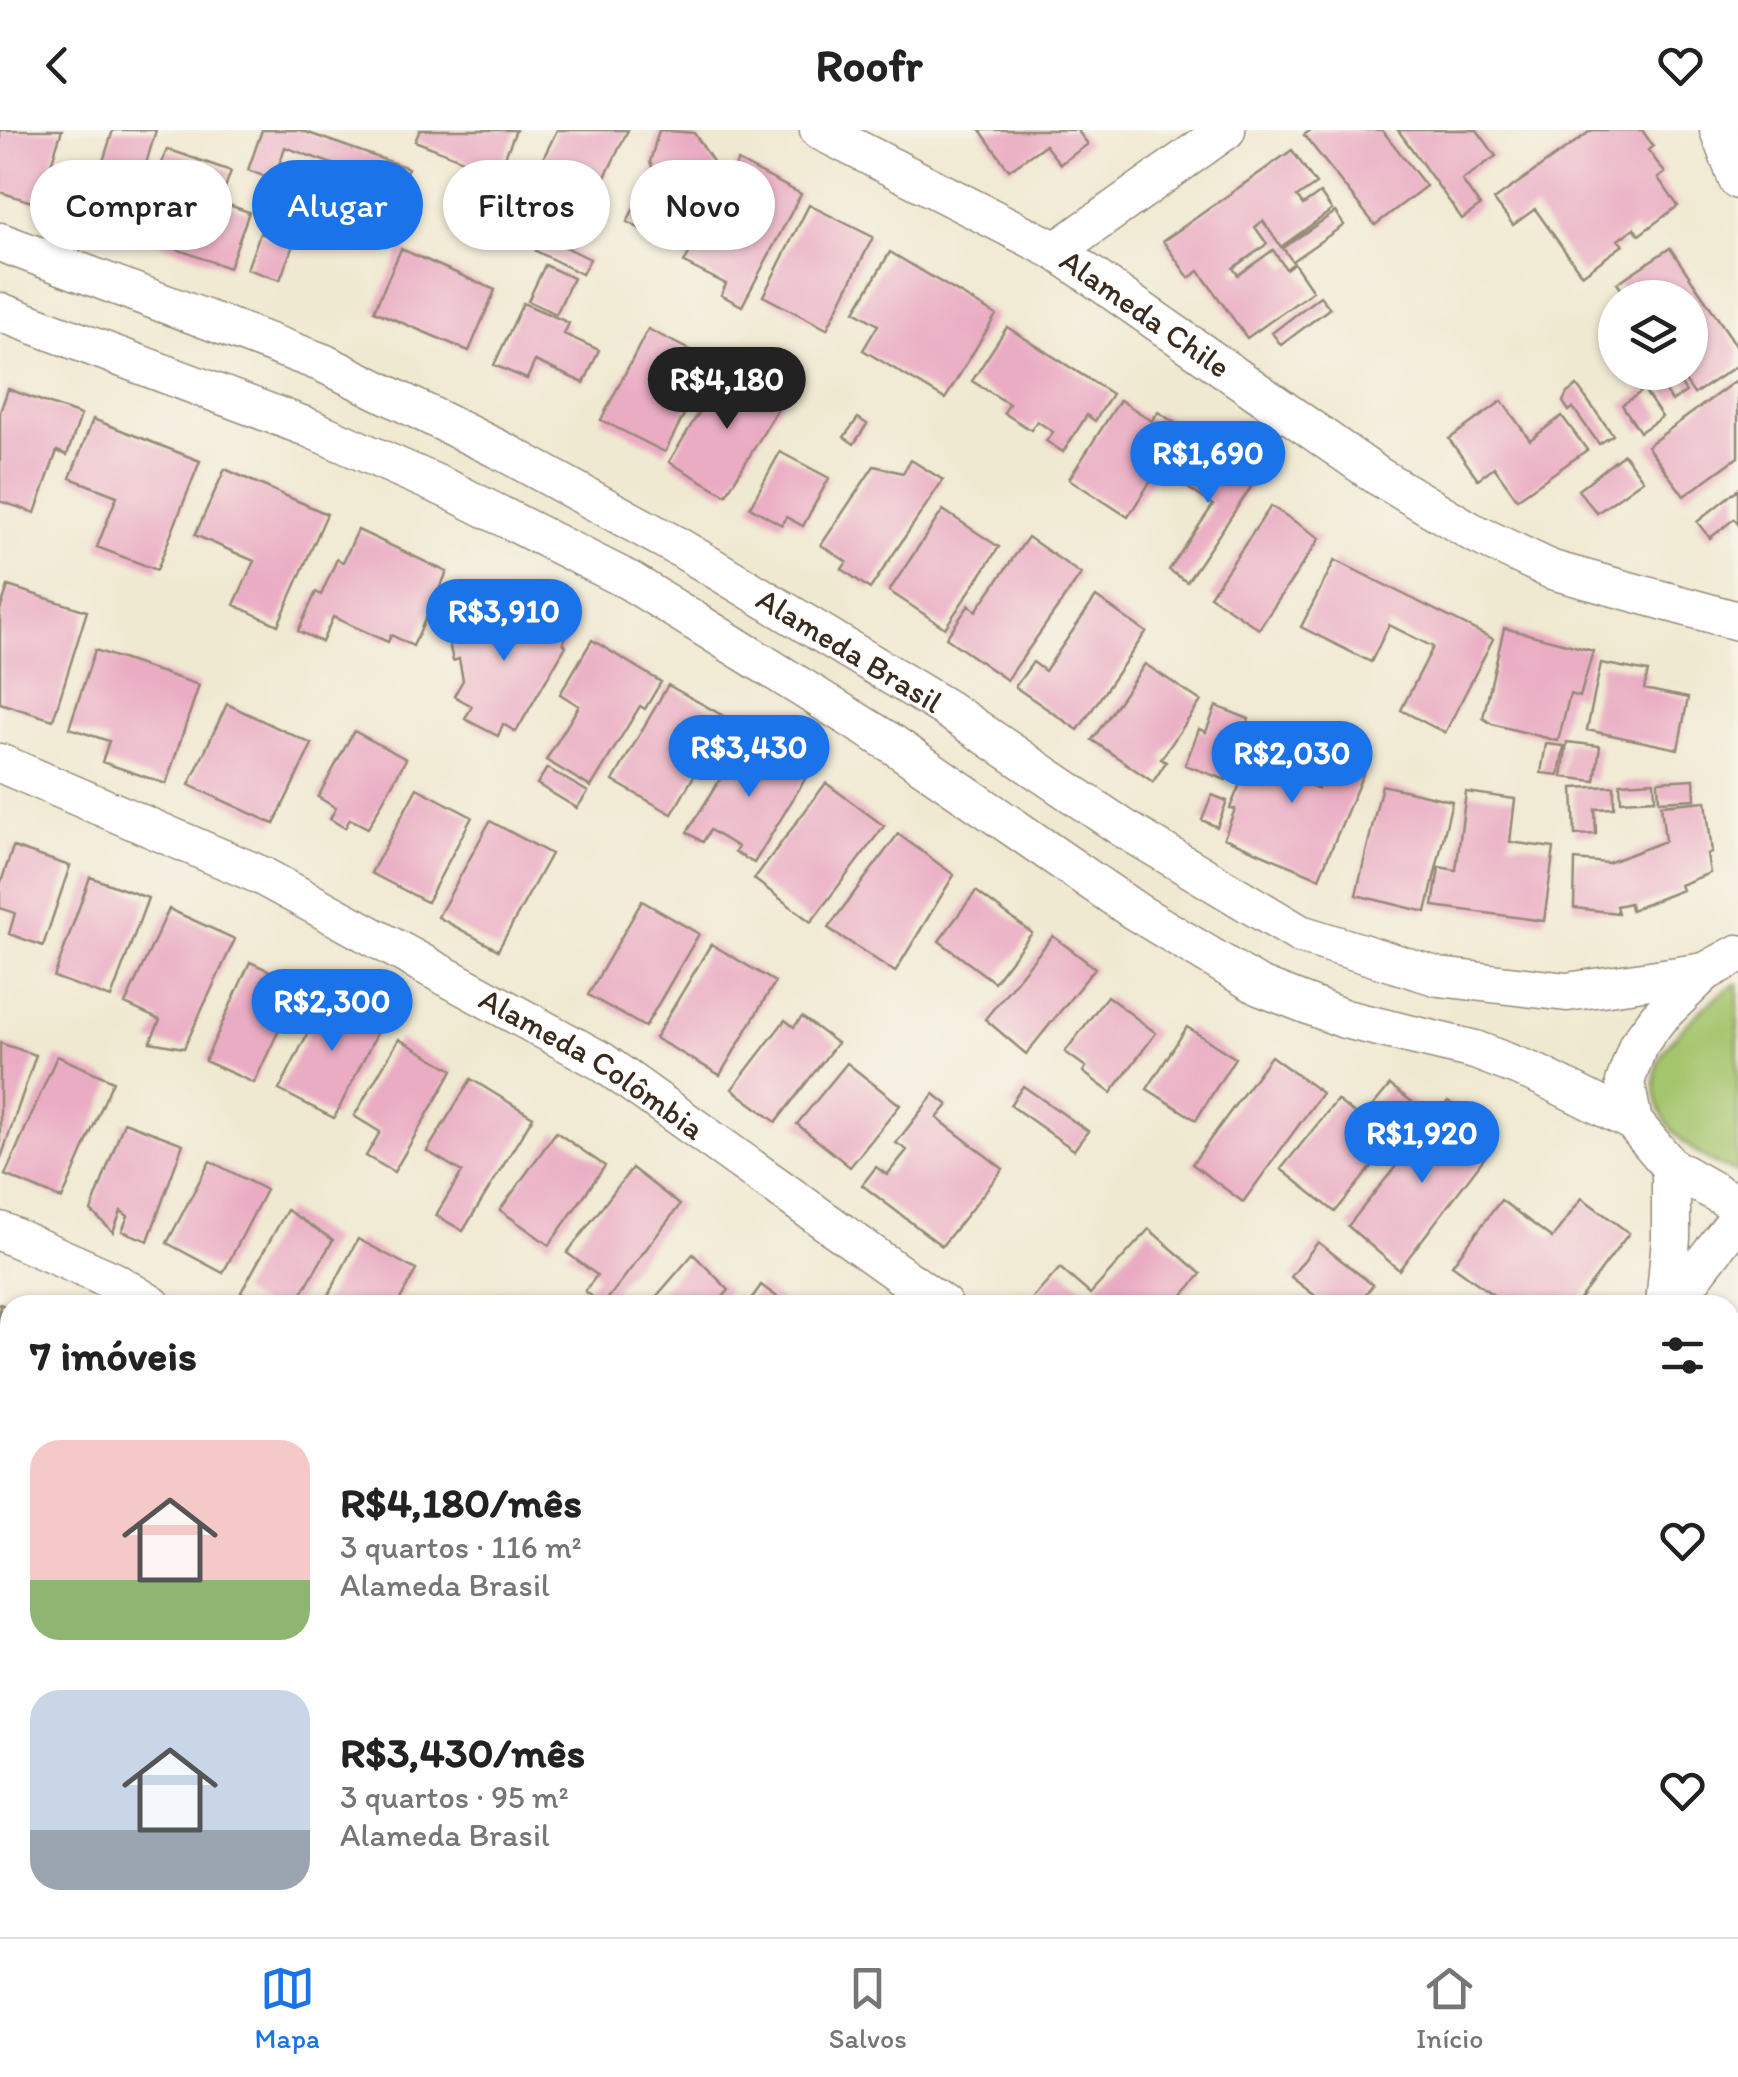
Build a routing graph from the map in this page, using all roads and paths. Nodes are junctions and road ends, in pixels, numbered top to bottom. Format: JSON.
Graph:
{"nodes":[{"id":1,"x":819,"y":130,"type":"edge"},
{"id":2,"x":1226,"y":130,"type":"edge"},
{"id":3,"x":1720,"y":130,"type":"edge"},
{"id":4,"x":1738,"y":180,"type":"edge"},
{"id":5,"x":0,"y":242,"type":"edge"},
{"id":6,"x":1056,"y":250,"type":"junction"},
{"id":7,"x":0,"y":312,"type":"edge"},
{"id":8,"x":1738,"y":620,"type":"edge"},
{"id":9,"x":0,"y":763,"type":"edge"},
{"id":10,"x":1738,"y":954,"type":"edge"},
{"id":11,"x":1705,"y":972,"type":"junction"},
{"id":12,"x":1633,"y":1122,"type":"junction"},
{"id":13,"x":1671,"y":1166,"type":"junction"},
{"id":14,"x":1738,"y":1205,"type":"edge"},
{"id":15,"x":1738,"y":1218,"type":"edge"},
{"id":16,"x":0,"y":1231,"type":"edge"},
{"id":17,"x":136,"y":1295,"type":"edge"},
{"id":18,"x":929,"y":1295,"type":"edge"},
{"id":19,"x":1668,"y":1295,"type":"edge"},
{"id":20,"x":1676,"y":1295,"type":"edge"}],
"edges":[{"from":1,"to":6,"type":"street","name":"Alameda Chile"},
{"from":2,"to":6,"type":"street"},
{"from":3,"to":4,"type":"street"},
{"from":5,"to":11,"type":"street","name":"Alameda Brasil"},
{"from":6,"to":8,"type":"street","name":"Alameda Chile"},
{"from":7,"to":12,"type":"street","name":"Alameda Brasil"},
{"from":9,"to":18,"type":"street","name":"Alameda Colômbia"},
{"from":10,"to":11,"type":"street"},
{"from":11,"to":12,"type":"street"},
{"from":12,"to":13,"type":"street"},
{"from":13,"to":14,"type":"street"},
{"from":13,"to":19,"type":"street"},
{"from":15,"to":20,"type":"street"},
{"from":16,"to":17,"type":"street"}]}
